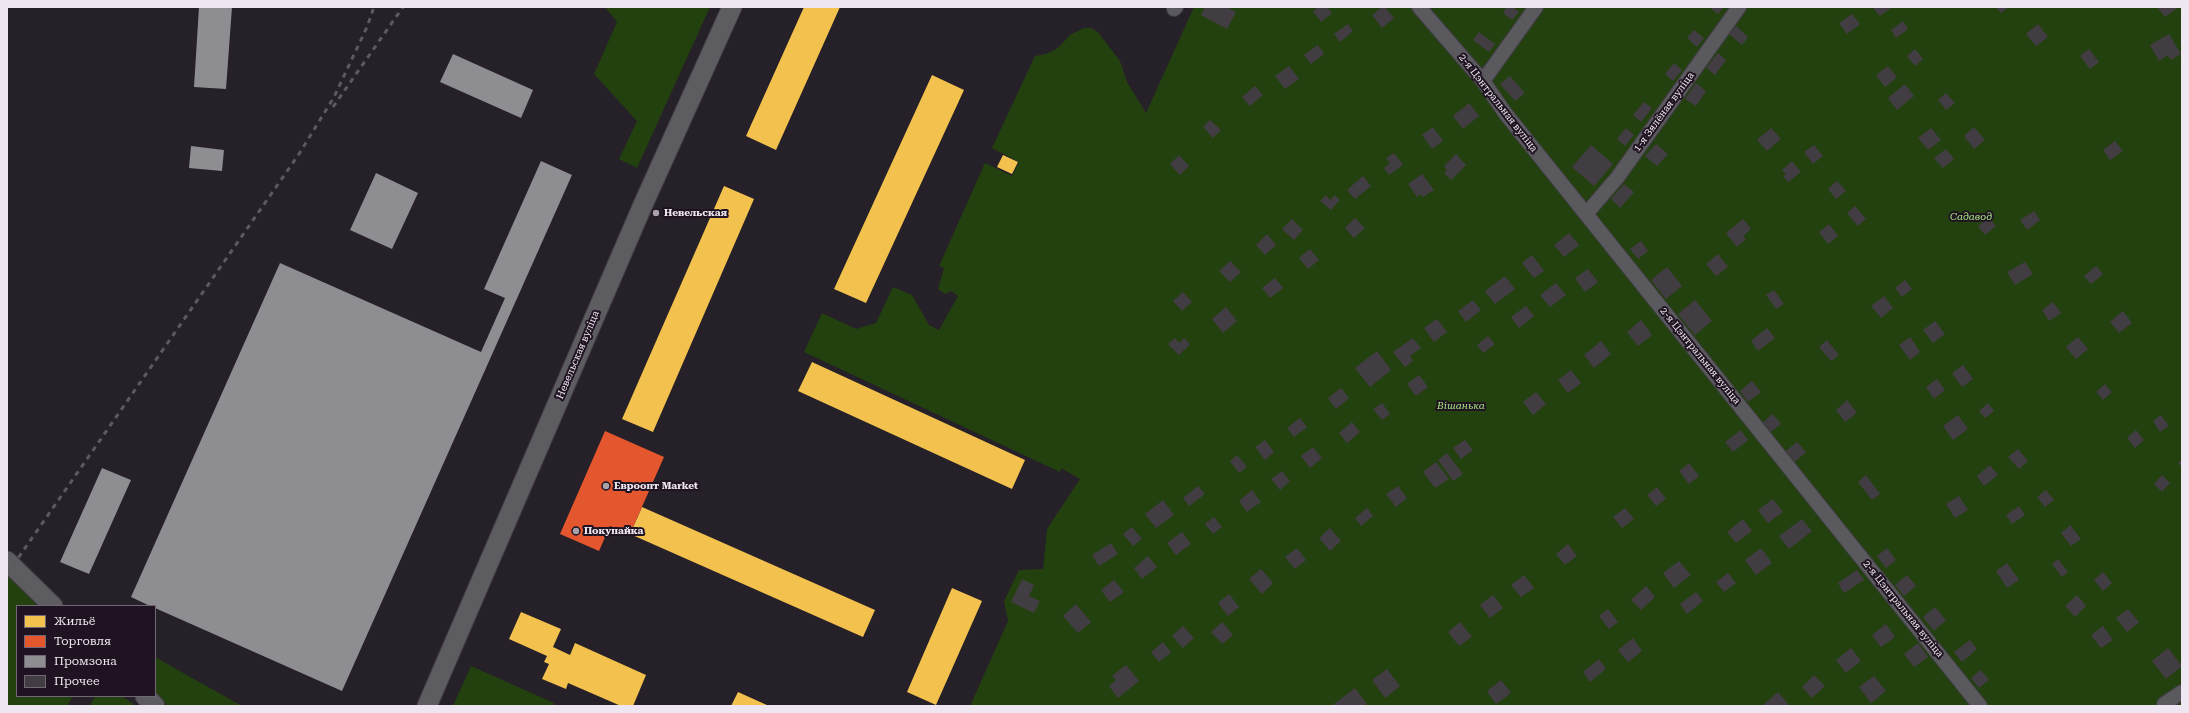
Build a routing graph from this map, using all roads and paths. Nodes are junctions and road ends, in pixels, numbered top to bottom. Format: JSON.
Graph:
{"nodes":[{"id":1,"x":732,"y":7,"type":"edge"},
{"id":2,"x":1420,"y":7,"type":"edge"},
{"id":3,"x":1536,"y":7,"type":"edge"},
{"id":4,"x":1739,"y":7,"type":"edge"},
{"id":5,"x":1483,"y":81,"type":"junction"},
{"id":6,"x":1586,"y":214,"type":"junction"},
{"id":7,"x":7,"y":560,"type":"edge"},
{"id":8,"x":52,"y":605,"type":"edge"},
{"id":9,"x":2182,"y":692,"type":"edge"},
{"id":10,"x":146,"y":697,"type":"edge"},
{"id":11,"x":2164,"y":704,"type":"dead end"},
{"id":12,"x":155,"y":706,"type":"edge"},
{"id":13,"x":427,"y":706,"type":"edge"},
{"id":14,"x":1979,"y":706,"type":"edge"}],
"edges":[{"from":1,"to":13,"type":"street","name":"Невельская вуліца"},
{"from":2,"to":5,"type":"street","name":"2-я Цэнтральная вуліца"},
{"from":3,"to":5,"type":"street"},
{"from":4,"to":6,"type":"street","name":"1-я Зялёная вуліца"},
{"from":5,"to":6,"type":"street","name":"2-я Цэнтральная вуліца"},
{"from":6,"to":14,"type":"street","name":"2-я Цэнтральная вуліца"},
{"from":7,"to":8,"type":"street"},
{"from":9,"to":11,"type":"street"},
{"from":10,"to":12,"type":"street"}]}
